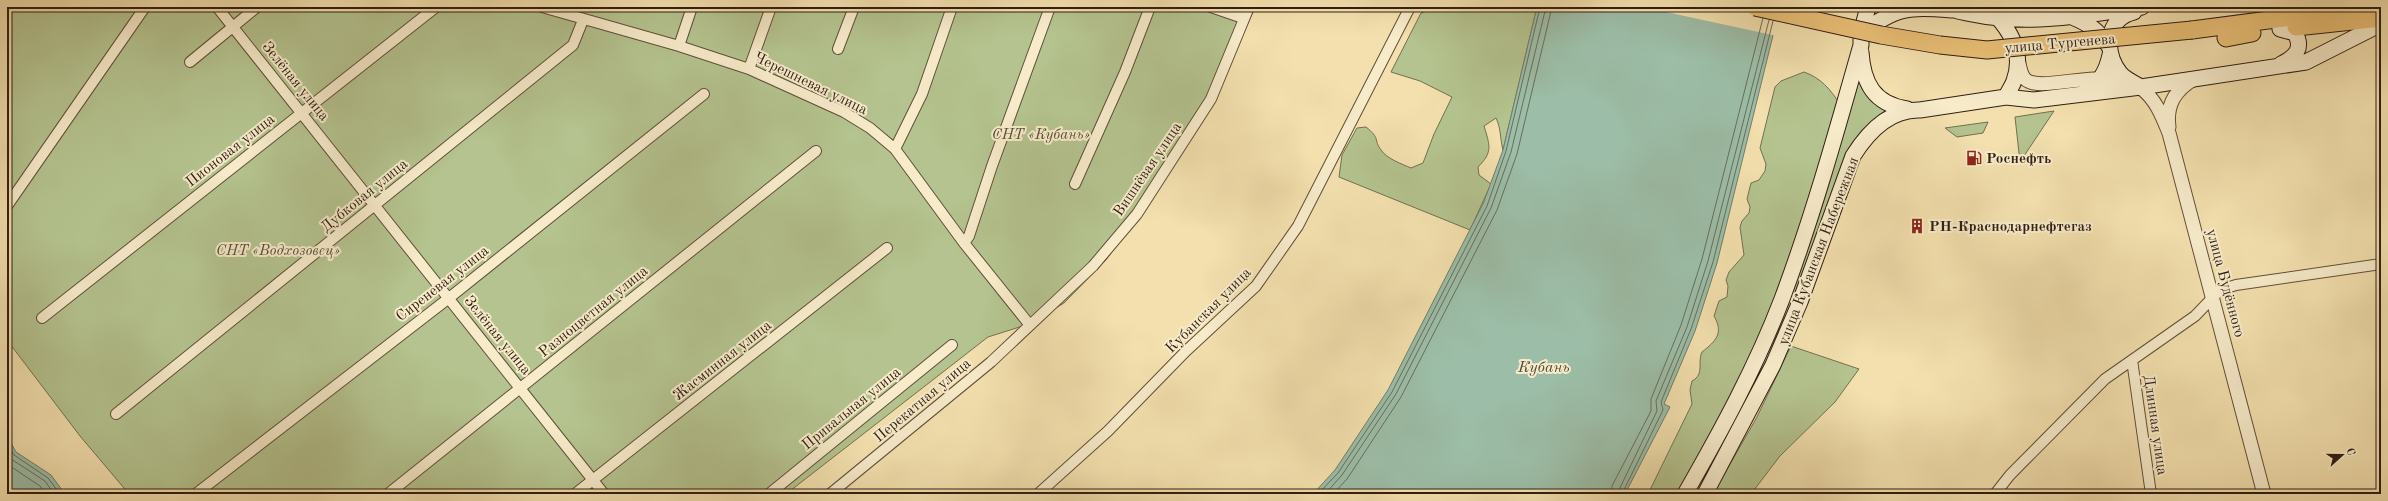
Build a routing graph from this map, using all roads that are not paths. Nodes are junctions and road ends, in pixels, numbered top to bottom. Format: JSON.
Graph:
{"nodes":[{"id":1,"x":145,"y":7,"type":"edge"},
{"id":2,"x":217,"y":7,"type":"edge"},
{"id":3,"x":257,"y":7,"type":"edge"},
{"id":4,"x":436,"y":7,"type":"edge"},
{"id":5,"x":542,"y":7,"type":"edge"},
{"id":6,"x":692,"y":7,"type":"edge"},
{"id":7,"x":771,"y":7,"type":"edge"},
{"id":8,"x":854,"y":7,"type":"edge"},
{"id":9,"x":952,"y":7,"type":"edge"},
{"id":10,"x":1050,"y":7,"type":"edge"},
{"id":11,"x":1150,"y":7,"type":"edge"},
{"id":12,"x":1211,"y":7,"type":"edge"},
{"id":13,"x":1249,"y":7,"type":"edge"},
{"id":14,"x":1410,"y":7,"type":"edge"},
{"id":15,"x":1755,"y":7,"type":"edge"},
{"id":16,"x":1868,"y":7,"type":"edge"},
{"id":17,"x":2142,"y":7,"type":"edge"},
{"id":18,"x":2151,"y":7,"type":"edge"},
{"id":19,"x":2368,"y":7,"type":"edge"},
{"id":20,"x":1951,"y":8,"type":"edge"},
{"id":21,"x":2331,"y":9,"type":"edge"},
{"id":22,"x":1243,"y":18,"type":"junction"},
{"id":23,"x":1998,"y":18,"type":"junction"},
{"id":24,"x":2072,"y":18,"type":"junction"},
{"id":25,"x":2381,"y":18,"type":"edge"},
{"id":26,"x":583,"y":20,"type":"junction"},
{"id":27,"x":2381,"y":24,"type":"edge"},
{"id":28,"x":232,"y":26,"type":"junction"},
{"id":29,"x":2198,"y":29,"type":"junction"},
{"id":30,"x":2280,"y":29,"type":"junction"},
{"id":31,"x":1861,"y":39,"type":"junction"},
{"id":32,"x":679,"y":46,"type":"junction"},
{"id":33,"x":838,"y":49,"type":"dead end"},
{"id":34,"x":2109,"y":50,"type":"junction"},
{"id":35,"x":2017,"y":55,"type":"junction"},
{"id":36,"x":190,"y":62,"type":"dead end"},
{"id":37,"x":2277,"y":66,"type":"junction"},
{"id":38,"x":749,"y":69,"type":"junction"},
{"id":39,"x":2103,"y":77,"type":"junction"},
{"id":40,"x":2195,"y":78,"type":"junction"},
{"id":41,"x":2141,"y":87,"type":"junction"},
{"id":42,"x":2083,"y":92,"type":"junction"},
{"id":43,"x":704,"y":94,"type":"dead end"},
{"id":44,"x":2006,"y":97,"type":"junction"},
{"id":45,"x":1907,"y":109,"type":"junction"},
{"id":46,"x":302,"y":112,"type":"junction"},
{"id":47,"x":2170,"y":132,"type":"junction"},
{"id":48,"x":895,"y":149,"type":"junction"},
{"id":49,"x":816,"y":151,"type":"dead end"},
{"id":50,"x":1075,"y":184,"type":"dead end"},
{"id":51,"x":376,"y":205,"type":"junction"},
{"id":52,"x":7,"y":206,"type":"edge"},
{"id":53,"x":964,"y":243,"type":"junction"},
{"id":54,"x":887,"y":248,"type":"dead end"},
{"id":55,"x":2381,"y":264,"type":"edge"},
{"id":56,"x":2214,"y":297,"type":"junction"},
{"id":57,"x":449,"y":298,"type":"junction"},
{"id":58,"x":42,"y":318,"type":"dead end"},
{"id":59,"x":1031,"y":323,"type":"junction"},
{"id":60,"x":952,"y":345,"type":"dead end"},
{"id":61,"x":2132,"y":360,"type":"junction"},
{"id":62,"x":522,"y":388,"type":"junction"},
{"id":63,"x":116,"y":414,"type":"dead end"},
{"id":64,"x":592,"y":481,"type":"junction"},
{"id":65,"x":197,"y":493,"type":"dead end"},
{"id":66,"x":388,"y":494,"type":"edge"},
{"id":67,"x":575,"y":494,"type":"edge"},
{"id":68,"x":604,"y":494,"type":"edge"},
{"id":69,"x":769,"y":494,"type":"edge"},
{"id":70,"x":830,"y":494,"type":"edge"},
{"id":71,"x":1038,"y":494,"type":"edge"},
{"id":72,"x":1685,"y":494,"type":"edge"},
{"id":73,"x":1705,"y":494,"type":"edge"},
{"id":74,"x":1995,"y":494,"type":"edge"},
{"id":75,"x":2151,"y":494,"type":"edge"},
{"id":76,"x":2264,"y":494,"type":"edge"}],
"edges":[{"from":1,"to":52,"type":"street"},
{"from":2,"to":28,"type":"street","name":"Зелёная улица"},
{"from":3,"to":28,"type":"street"},
{"from":4,"to":46,"type":"street","name":"Пионовая улица"},
{"from":5,"to":26,"type":"street","name":"Черешневая улица"},
{"from":6,"to":32,"type":"street"},
{"from":7,"to":38,"type":"street"},
{"from":8,"to":33,"type":"street"},
{"from":9,"to":48,"type":"street"},
{"from":10,"to":53,"type":"street"},
{"from":11,"to":50,"type":"street"},
{"from":12,"to":22,"type":"street"},
{"from":13,"to":22,"type":"street","name":"Вишнёвая улица"},
{"from":14,"to":71,"type":"street","name":"Кубанская улица"},
{"from":15,"to":29,"type":"highway","name":"улица Тургенева","bridge":true},
{"from":16,"to":31,"type":"main road","name":"улица Кубанская Набережная"},
{"from":17,"to":24,"type":"main road"},
{"from":18,"to":34,"type":"main road"},
{"from":19,"to":21,"type":"highway","name":"улица Тургенева"},
{"from":20,"to":23,"type":"main road"},
{"from":20,"to":31,"type":"main road"},
{"from":21,"to":29,"type":"highway","name":"улица Тургенева"},
{"from":22,"to":59,"type":"street","name":"Вишнёвая улица"},
{"from":23,"to":24,"type":"main road"},
{"from":23,"to":35,"type":"main road"},
{"from":24,"to":34,"type":"main road"},
{"from":25,"to":30,"type":"highway"},
{"from":26,"to":32,"type":"street","name":"Черешневая улица"},
{"from":26,"to":51,"type":"street","name":"Дубковая улица"},
{"from":27,"to":37,"type":"main road","name":"улица Кубанская Набережная"},
{"from":28,"to":36,"type":"street"},
{"from":28,"to":46,"type":"street","name":"Зелёная улица"},
{"from":29,"to":30,"type":"highway"},
{"from":30,"to":37,"type":"main road"},
{"from":31,"to":45,"type":"main road"},
{"from":31,"to":72,"type":"main road","name":"улица Кубанская Набережная"},
{"from":32,"to":38,"type":"street","name":"Черешневая улица"},
{"from":34,"to":39,"type":"main road"},
{"from":34,"to":41,"type":"main road"},
{"from":35,"to":39,"type":"street"},
{"from":35,"to":44,"type":"main road"},
{"from":37,"to":40,"type":"main road","name":"улица Кубанская Набережная"},
{"from":38,"to":48,"type":"street","name":"Черешневая улица"},
{"from":39,"to":41,"type":"street"},
{"from":39,"to":42,"type":"main road"},
{"from":40,"to":41,"type":"main road","name":"улица Кубанская Набережная"},
{"from":40,"to":47,"type":"street"},
{"from":41,"to":42,"type":"main road","name":"улица Кубанская Набережная"},
{"from":41,"to":47,"type":"street","name":"улица Будённого"},
{"from":42,"to":44,"type":"main road","name":"улица Кубанская Набережная"},
{"from":43,"to":57,"type":"street","name":"Сиреневая улица"},
{"from":44,"to":45,"type":"main road","name":"улица Кубанская Набережная"},
{"from":45,"to":73,"type":"main road","name":"улица Кубанская Набережная"},
{"from":46,"to":51,"type":"street","name":"Зелёная улица"},
{"from":46,"to":58,"type":"street","name":"Пионовая улица"},
{"from":47,"to":56,"type":"street","name":"улица Будённого"},
{"from":48,"to":53,"type":"street","name":"Черешневая улица"},
{"from":49,"to":62,"type":"street","name":"Разноцветная улица"},
{"from":51,"to":57,"type":"street","name":"Зелёная улица"},
{"from":51,"to":63,"type":"street","name":"Дубковая улица"},
{"from":53,"to":59,"type":"street","name":"Черешневая улица"},
{"from":54,"to":64,"type":"street","name":"Жасминная улица"},
{"from":55,"to":56,"type":"street"},
{"from":56,"to":61,"type":"street"},
{"from":56,"to":76,"type":"street","name":"улица Будённого"},
{"from":57,"to":62,"type":"street","name":"Зелёная улица"},
{"from":57,"to":65,"type":"street","name":"Сиреневая улица"},
{"from":59,"to":70,"type":"street","name":"Перекатная улица"},
{"from":60,"to":69,"type":"street","name":"Привальная улица"},
{"from":61,"to":74,"type":"street"},
{"from":61,"to":75,"type":"street","name":"Длинная улица"},
{"from":62,"to":64,"type":"street","name":"Зелёная улица"},
{"from":62,"to":66,"type":"street","name":"Разноцветная улица"},
{"from":64,"to":67,"type":"street","name":"Жасминная улица"},
{"from":64,"to":68,"type":"street","name":"Зелёная улица"}]}
